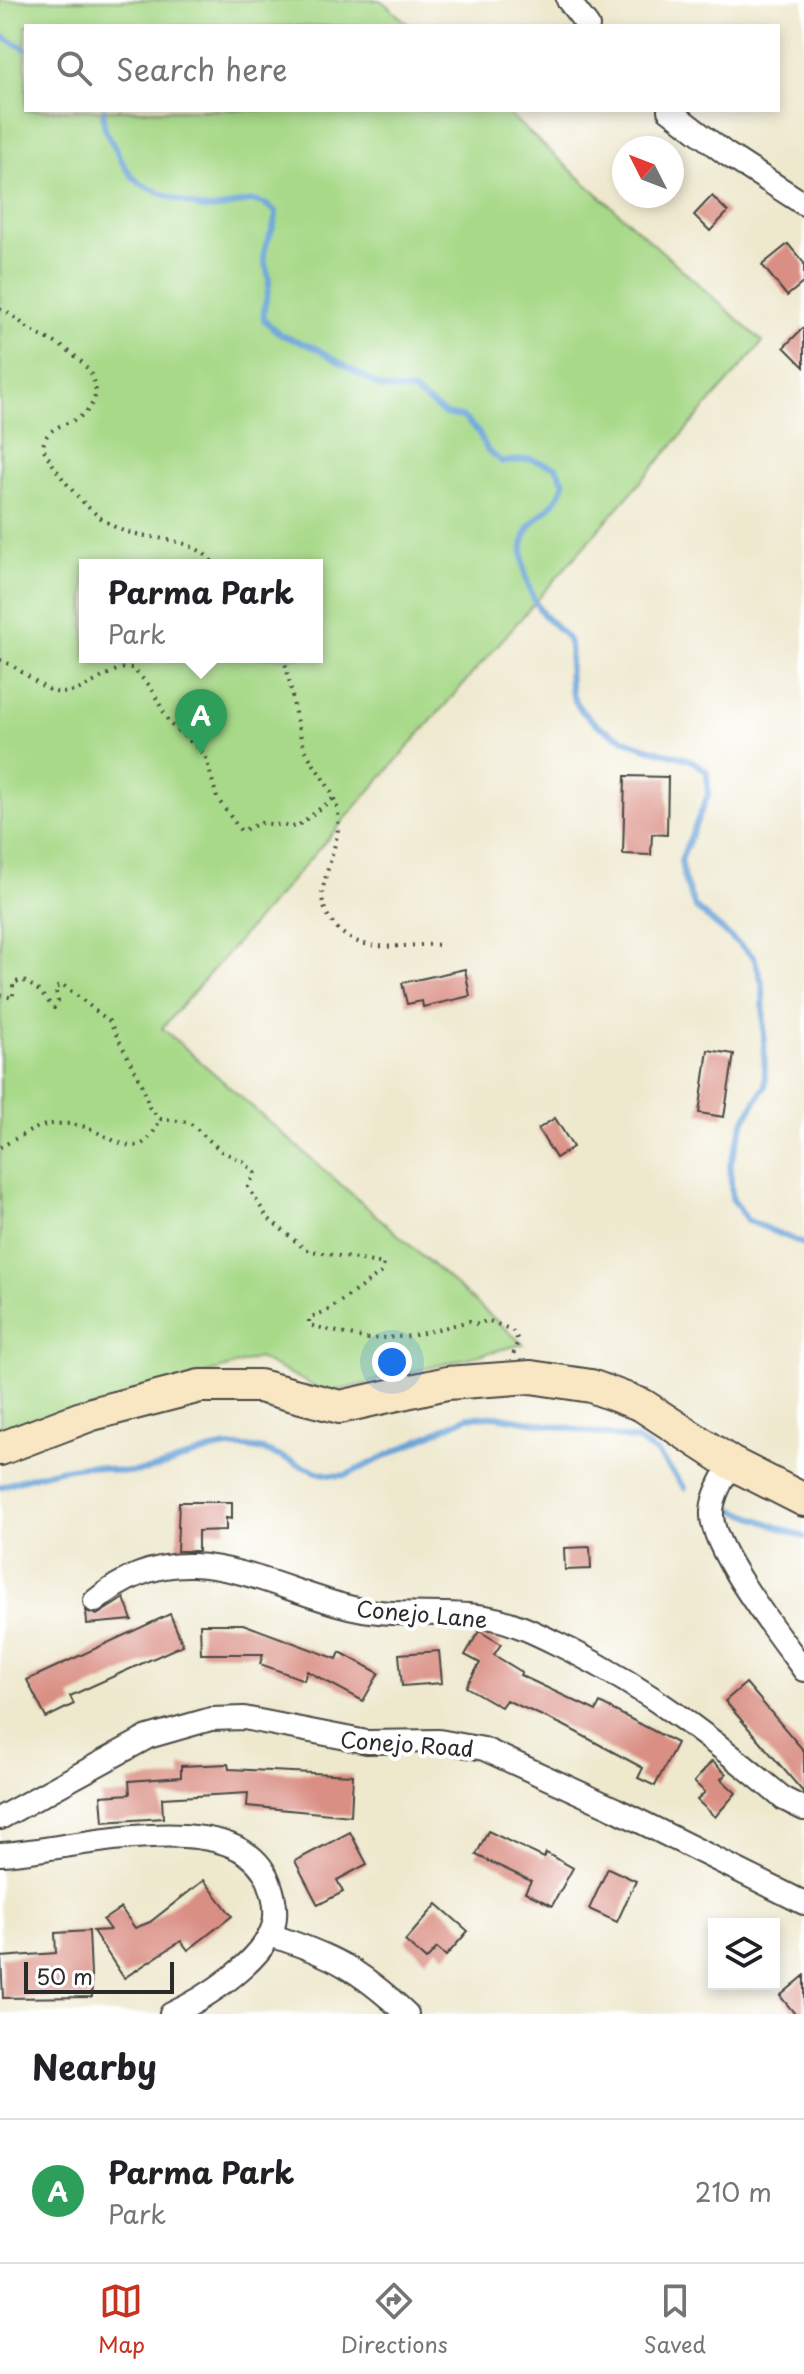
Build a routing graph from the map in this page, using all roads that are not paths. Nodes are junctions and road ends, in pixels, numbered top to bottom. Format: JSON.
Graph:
{"nodes":[{"id":1,"x":568,"y":0,"type":"edge"},
{"id":2,"x":586,"y":24,"type":"edge"},
{"id":3,"x":672,"y":112,"type":"edge"},
{"id":4,"x":804,"y":204,"type":"edge"},
{"id":5,"x":0,"y":1449,"type":"edge"},
{"id":6,"x":731,"y":1463,"type":"junction"},
{"id":7,"x":804,"y":1500,"type":"edge"},
{"id":8,"x":95,"y":1601,"type":"dead end"},
{"id":9,"x":804,"y":1670,"type":"edge"},
{"id":10,"x":804,"y":1809,"type":"edge"},
{"id":11,"x":0,"y":1818,"type":"edge"},
{"id":12,"x":0,"y":1854,"type":"edge"},
{"id":13,"x":804,"y":1903,"type":"edge"},
{"id":14,"x":270,"y":1935,"type":"junction"},
{"id":15,"x":171,"y":2014,"type":"edge"},
{"id":16,"x":407,"y":2014,"type":"edge"}],
"edges":[{"from":1,"to":2,"type":"street"},
{"from":3,"to":4,"type":"street"},
{"from":5,"to":6,"type":"main road"},
{"from":6,"to":7,"type":"main road"},
{"from":6,"to":9,"type":"street"},
{"from":8,"to":10,"type":"street","name":"Conejo Lane"},
{"from":11,"to":13,"type":"street","name":"Conejo Road"},
{"from":12,"to":14,"type":"street"},
{"from":14,"to":15,"type":"street"},
{"from":14,"to":16,"type":"street"}]}
